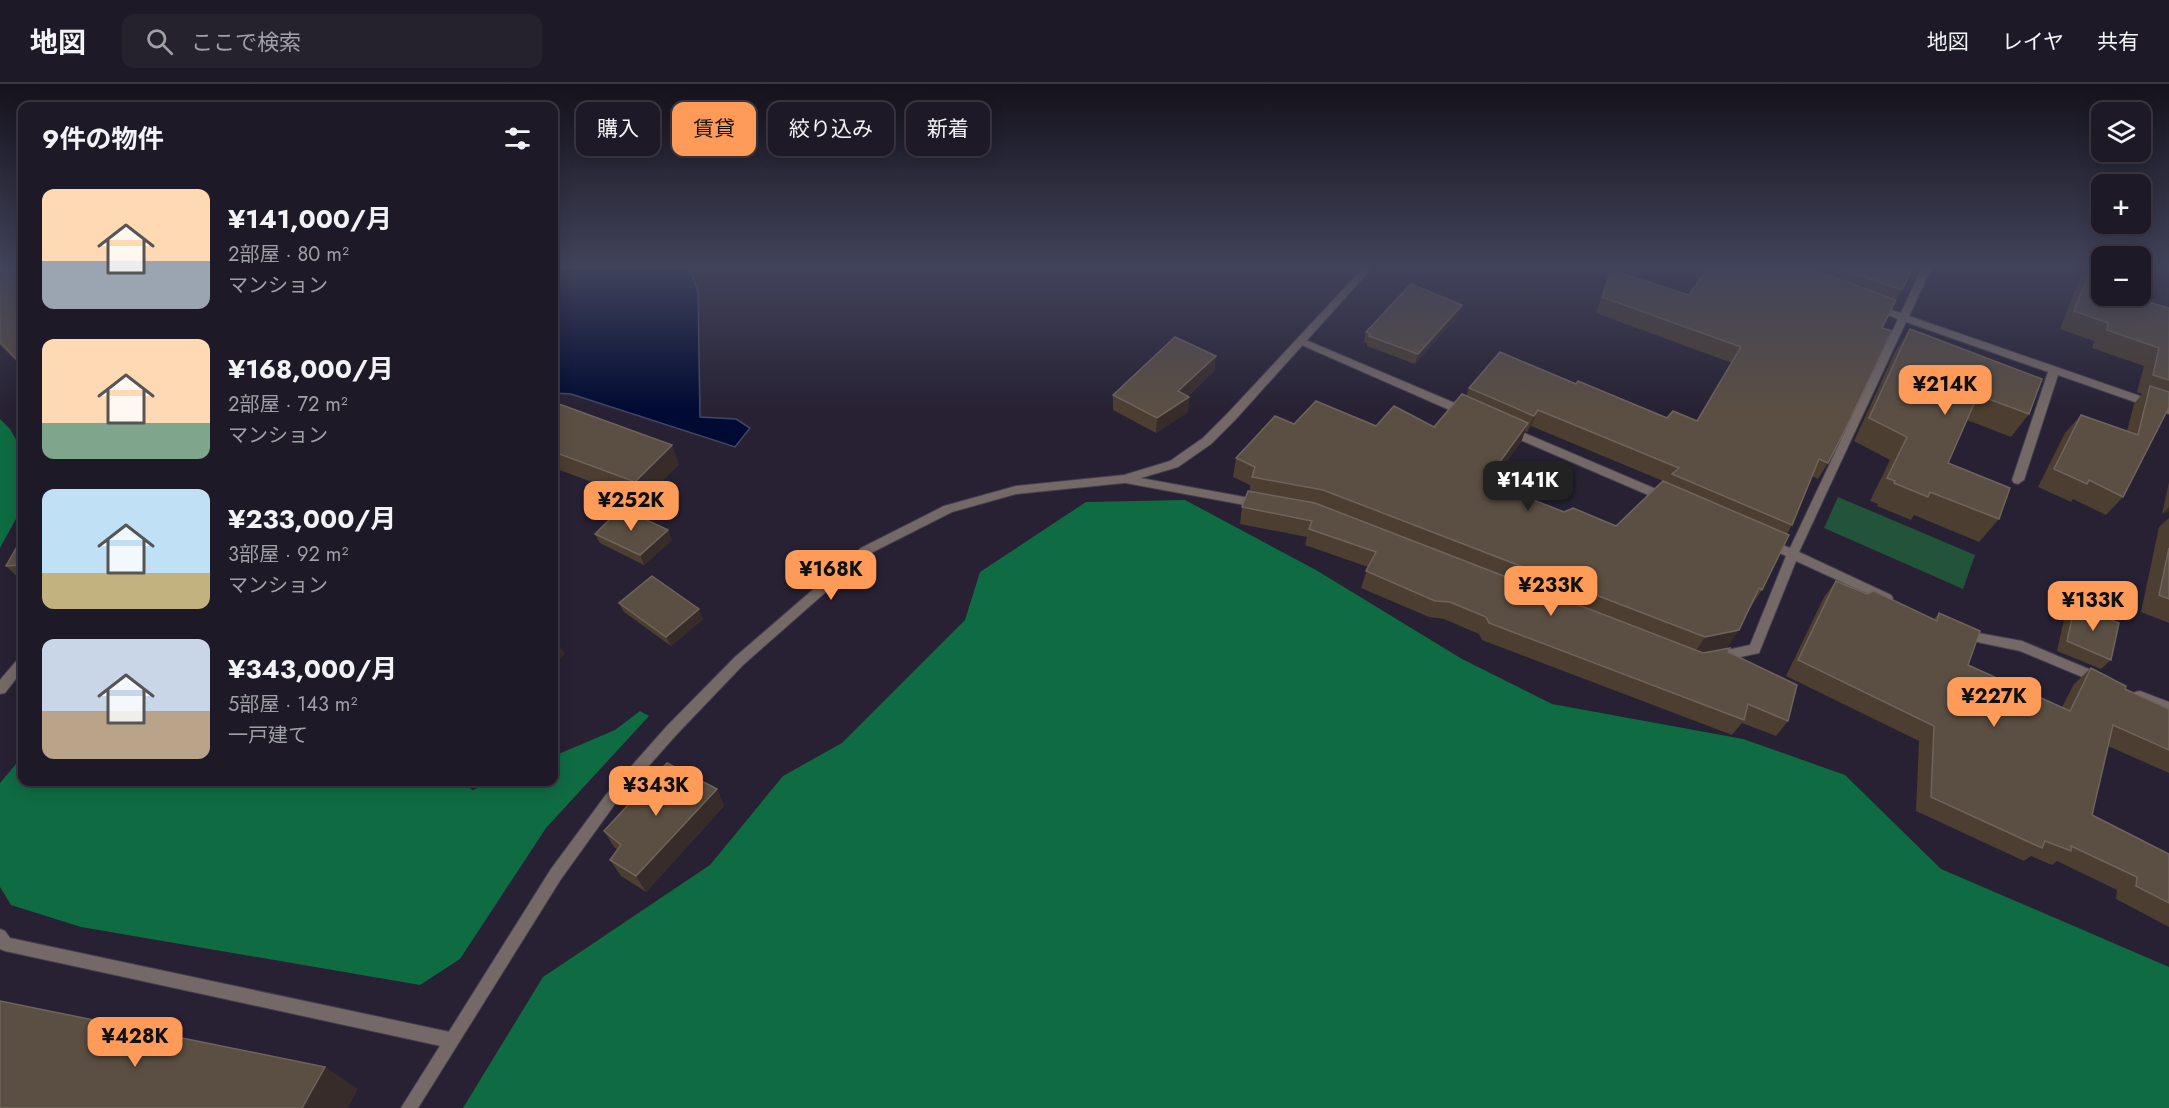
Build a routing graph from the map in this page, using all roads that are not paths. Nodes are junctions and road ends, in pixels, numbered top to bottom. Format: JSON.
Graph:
{"nodes":[{"id":1,"x":1325,"y":315,"type":"edge"},
{"id":2,"x":1895,"y":315,"type":"edge"},
{"id":3,"x":1905,"y":315,"type":"edge"},
{"id":4,"x":1904,"y":318,"type":"junction"},
{"id":5,"x":1301,"y":341,"type":"junction"},
{"id":6,"x":2054,"y":370,"type":"junction"},
{"id":7,"x":2169,"y":410,"type":"edge"},
{"id":8,"x":1476,"y":417,"type":"edge"},
{"id":9,"x":1498,"y":426,"type":"edge"},
{"id":10,"x":1124,"y":479,"type":"junction"},
{"id":11,"x":2018,"y":480,"type":"dead end"},
{"id":12,"x":1673,"y":501,"type":"edge"},
{"id":13,"x":1269,"y":506,"type":"edge"},
{"id":14,"x":1760,"y":539,"type":"edge"},
{"id":15,"x":1793,"y":553,"type":"junction"},
{"id":16,"x":1895,"y":603,"type":"edge"},
{"id":17,"x":1946,"y":627,"type":"edge"},
{"id":18,"x":1703,"y":660,"type":"edge"},
{"id":19,"x":18,"y":668,"type":"edge"},
{"id":20,"x":2106,"y":682,"type":"edge"},
{"id":21,"x":0,"y":688,"type":"edge"},
{"id":22,"x":2127,"y":691,"type":"edge"},
{"id":23,"x":2169,"y":708,"type":"edge"},
{"id":24,"x":0,"y":936,"type":"edge"},
{"id":25,"x":450,"y":1040,"type":"junction"},
{"id":26,"x":409,"y":1108,"type":"edge"}],
"edges":[{"from":1,"to":5,"type":"street"},
{"from":2,"to":4,"type":"street"},
{"from":3,"to":4,"type":"street"},
{"from":4,"to":6,"type":"street"},
{"from":4,"to":15,"type":"street"},
{"from":5,"to":8,"type":"street"},
{"from":5,"to":10,"type":"street"},
{"from":6,"to":7,"type":"street"},
{"from":6,"to":11,"type":"street"},
{"from":9,"to":12,"type":"street"},
{"from":10,"to":13,"type":"street"},
{"from":10,"to":25,"type":"street"},
{"from":14,"to":15,"type":"street"},
{"from":15,"to":16,"type":"street"},
{"from":15,"to":18,"type":"street"},
{"from":17,"to":20,"type":"street"},
{"from":19,"to":21,"type":"street"},
{"from":22,"to":23,"type":"street"},
{"from":24,"to":25,"type":"street"},
{"from":25,"to":26,"type":"street"}]}
